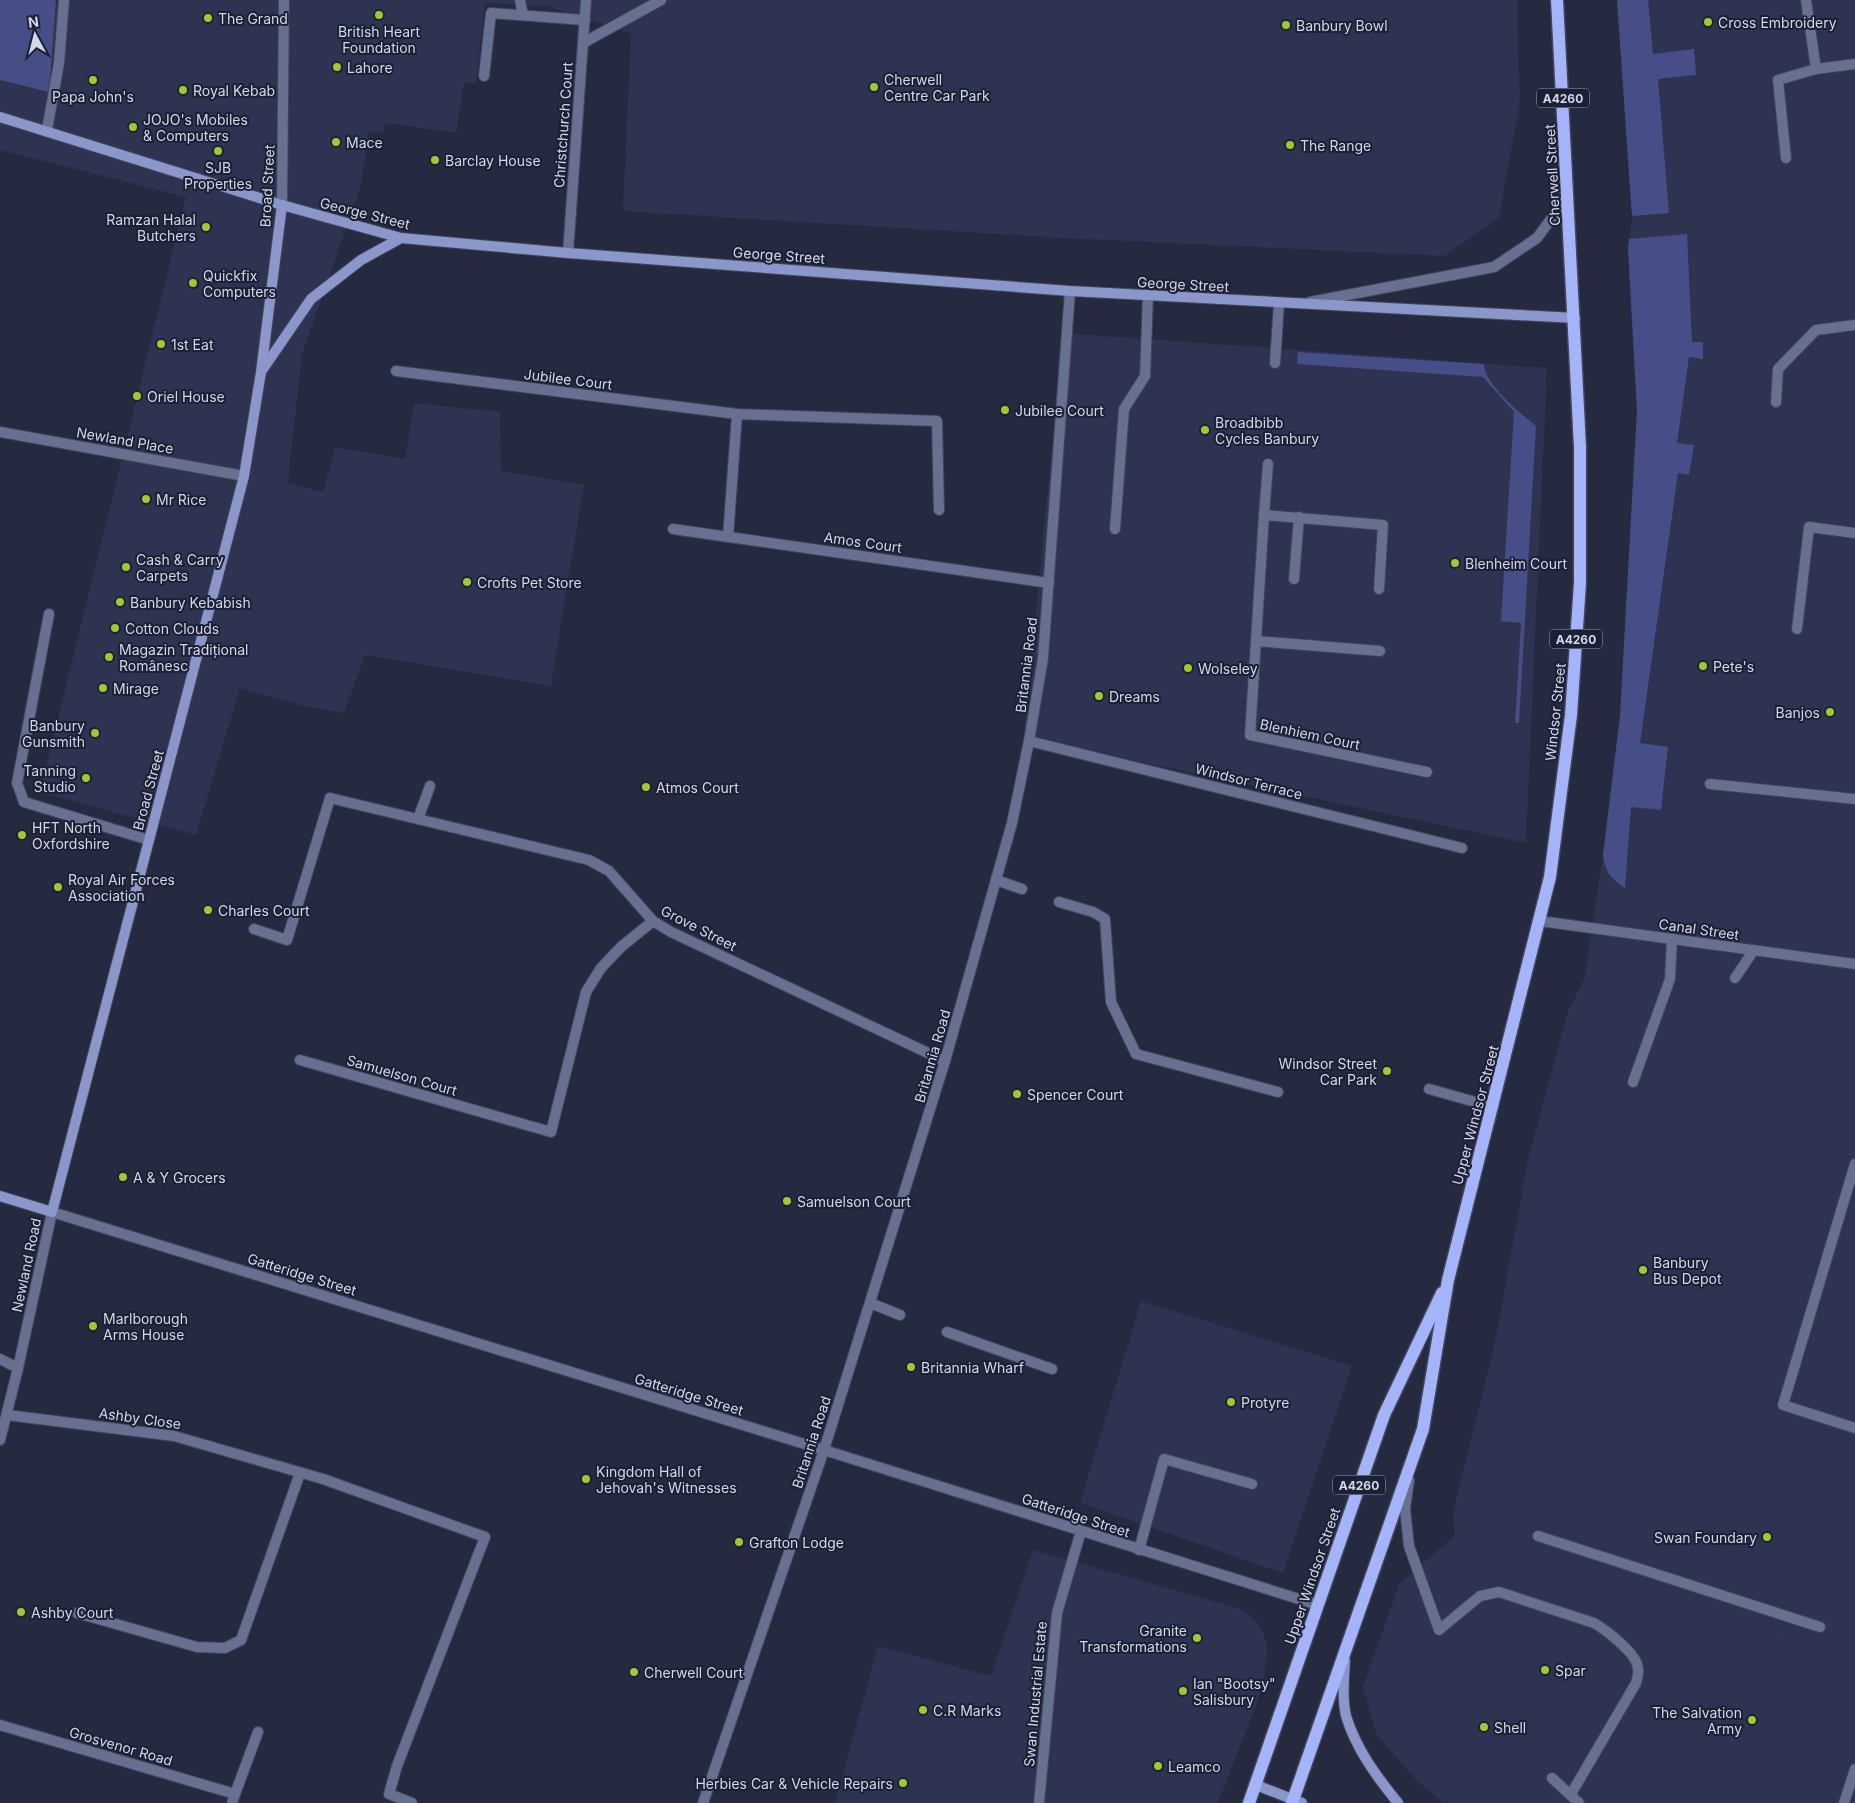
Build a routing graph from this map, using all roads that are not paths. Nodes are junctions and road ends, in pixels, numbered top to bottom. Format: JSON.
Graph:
{"nodes":[{"id":1,"x":64,"y":0,"type":"edge"},
{"id":2,"x":284,"y":0,"type":"edge"},
{"id":3,"x":520,"y":0,"type":"edge"},
{"id":4,"x":586,"y":0,"type":"edge"},
{"id":5,"x":661,"y":0,"type":"edge"},
{"id":6,"x":1557,"y":0,"type":"edge"},
{"id":7,"x":1806,"y":0,"type":"edge"},
{"id":8,"x":523,"y":15,"type":"junction"},
{"id":9,"x":585,"y":20,"type":"junction"},
{"id":10,"x":583,"y":43,"type":"junction"},
{"id":11,"x":1855,"y":64,"type":"edge"},
{"id":12,"x":1816,"y":69,"type":"junction"},
{"id":13,"x":484,"y":76,"type":"dead end"},
{"id":14,"x":0,"y":117,"type":"edge"},
{"id":15,"x":47,"y":130,"type":"junction"},
{"id":16,"x":1786,"y":158,"type":"dead end"},
{"id":17,"x":1568,"y":196,"type":"junction"},
{"id":18,"x":282,"y":205,"type":"junction"},
{"id":19,"x":401,"y":238,"type":"junction"},
{"id":20,"x":568,"y":253,"type":"junction"},
{"id":21,"x":1070,"y":291,"type":"junction"},
{"id":22,"x":1148,"y":295,"type":"junction"},
{"id":23,"x":1279,"y":303,"type":"junction"},
{"id":24,"x":1297,"y":304,"type":"junction"},
{"id":25,"x":1574,"y":318,"type":"junction"},
{"id":26,"x":1855,"y":326,"type":"edge"},
{"id":27,"x":1275,"y":363,"type":"dead end"},
{"id":28,"x":396,"y":371,"type":"dead end"},
{"id":29,"x":261,"y":372,"type":"junction"},
{"id":30,"x":1776,"y":402,"type":"dead end"},
{"id":31,"x":737,"y":414,"type":"junction"},
{"id":32,"x":0,"y":432,"type":"edge"},
{"id":33,"x":1268,"y":464,"type":"dead end"},
{"id":34,"x":244,"y":476,"type":"junction"},
{"id":35,"x":939,"y":510,"type":"dead end"},
{"id":36,"x":1264,"y":514,"type":"junction"},
{"id":37,"x":1299,"y":517,"type":"junction"},
{"id":38,"x":673,"y":529,"type":"dead end"},
{"id":39,"x":1115,"y":529,"type":"dead end"},
{"id":40,"x":1855,"y":533,"type":"edge"},
{"id":41,"x":728,"y":537,"type":"junction"},
{"id":42,"x":1294,"y":580,"type":"dead end"},
{"id":43,"x":1049,"y":583,"type":"junction"},
{"id":44,"x":1379,"y":588,"type":"dead end"},
{"id":45,"x":49,"y":614,"type":"dead end"},
{"id":46,"x":1797,"y":629,"type":"dead end"},
{"id":47,"x":1256,"y":641,"type":"junction"},
{"id":48,"x":1380,"y":651,"type":"dead end"},
{"id":49,"x":1029,"y":741,"type":"junction"},
{"id":50,"x":1427,"y":772,"type":"dead end"},
{"id":51,"x":1710,"y":784,"type":"dead end"},
{"id":52,"x":430,"y":786,"type":"dead end"},
{"id":53,"x":1855,"y":799,"type":"edge"},
{"id":54,"x":418,"y":819,"type":"junction"},
{"id":55,"x":149,"y":840,"type":"junction"},
{"id":56,"x":1462,"y":848,"type":"dead end"},
{"id":57,"x":996,"y":880,"type":"junction"},
{"id":58,"x":1022,"y":889,"type":"dead end"},
{"id":59,"x":1059,"y":902,"type":"dead end"},
{"id":60,"x":653,"y":921,"type":"junction"},
{"id":61,"x":1540,"y":921,"type":"junction"},
{"id":62,"x":254,"y":929,"type":"dead end"},
{"id":63,"x":1672,"y":939,"type":"junction"},
{"id":64,"x":1754,"y":950,"type":"junction"},
{"id":65,"x":1532,"y":957,"type":"joint"},
{"id":66,"x":1855,"y":964,"type":"edge"},
{"id":67,"x":1735,"y":978,"type":"dead end"},
{"id":68,"x":300,"y":1060,"type":"dead end"},
{"id":69,"x":945,"y":1061,"type":"junction"},
{"id":70,"x":1632,"y":1082,"type":"dead end"},
{"id":71,"x":1429,"y":1089,"type":"dead end"},
{"id":72,"x":1278,"y":1092,"type":"dead end"},
{"id":73,"x":1493,"y":1107,"type":"junction"},
{"id":74,"x":1855,"y":1164,"type":"edge"},
{"id":75,"x":0,"y":1196,"type":"edge"},
{"id":76,"x":52,"y":1212,"type":"junction"},
{"id":77,"x":1448,"y":1280,"type":"junction"},
{"id":78,"x":870,"y":1303,"type":"junction"},
{"id":79,"x":900,"y":1316,"type":"dead end"},
{"id":80,"x":947,"y":1332,"type":"dead end"},
{"id":81,"x":0,"y":1359,"type":"edge"},
{"id":82,"x":18,"y":1368,"type":"junction"},
{"id":83,"x":1052,"y":1369,"type":"dead end"},
{"id":84,"x":7,"y":1415,"type":"junction"},
{"id":85,"x":1855,"y":1428,"type":"edge"},
{"id":86,"x":0,"y":1440,"type":"edge"},
{"id":87,"x":824,"y":1450,"type":"junction"},
{"id":88,"x":1411,"y":1464,"type":"junction"},
{"id":89,"x":300,"y":1473,"type":"junction"},
{"id":90,"x":1252,"y":1484,"type":"dead end"},
{"id":91,"x":1081,"y":1531,"type":"junction"},
{"id":92,"x":1538,"y":1536,"type":"dead end"},
{"id":93,"x":1140,"y":1550,"type":"junction"},
{"id":94,"x":1318,"y":1605,"type":"junction"},
{"id":95,"x":76,"y":1613,"type":"dead end"},
{"id":96,"x":1820,"y":1627,"type":"dead end"},
{"id":97,"x":1345,"y":1653,"type":"junction"},
{"id":98,"x":0,"y":1725,"type":"edge"},
{"id":99,"x":258,"y":1732,"type":"dead end"},
{"id":100,"x":1855,"y":1769,"type":"edge"},
{"id":101,"x":1552,"y":1778,"type":"dead end"},
{"id":102,"x":1256,"y":1785,"type":"junction"},
{"id":103,"x":1571,"y":1794,"type":"junction"},
{"id":104,"x":233,"y":1799,"type":"edge"},
{"id":105,"x":1296,"y":1802,"type":"edge"},
{"id":106,"x":412,"y":1803,"type":"edge"},
{"id":107,"x":703,"y":1803,"type":"edge"},
{"id":108,"x":1038,"y":1803,"type":"edge"},
{"id":109,"x":1249,"y":1803,"type":"edge"},
{"id":110,"x":1398,"y":1803,"type":"edge"},
{"id":111,"x":1579,"y":1803,"type":"edge"},
{"id":112,"x":1844,"y":1803,"type":"edge"}],
"edges":[{"from":1,"to":15,"type":"street"},
{"from":2,"to":18,"type":"street","name":"Broad Street"},
{"from":3,"to":8,"type":"street"},
{"from":4,"to":9,"type":"street","name":"Christchurch Court"},
{"from":5,"to":10,"type":"street"},
{"from":6,"to":17,"type":"main road","name":"Cherwell Street","number":"A4260"},
{"from":7,"to":12,"type":"street"},
{"from":8,"to":9,"type":"street"},
{"from":8,"to":13,"type":"street"},
{"from":9,"to":10,"type":"street","name":"Christchurch Court"},
{"from":10,"to":20,"type":"street","name":"Christchurch Court"},
{"from":11,"to":12,"type":"street"},
{"from":12,"to":16,"type":"street"},
{"from":14,"to":15,"type":"street","name":"George Street"},
{"from":15,"to":18,"type":"street","name":"George Street"},
{"from":17,"to":24,"type":"street"},
{"from":17,"to":25,"type":"main road","name":"Cherwell Street","number":"A4260"},
{"from":18,"to":19,"type":"street","name":"George Street"},
{"from":18,"to":29,"type":"street","name":"Broad Street"},
{"from":19,"to":20,"type":"street","name":"George Street"},
{"from":19,"to":29,"type":"street","name":"Broad Street"},
{"from":20,"to":21,"type":"street","name":"George Street"},
{"from":21,"to":22,"type":"street","name":"George Street"},
{"from":21,"to":43,"type":"street","name":"Britannia Road"},
{"from":22,"to":23,"type":"street","name":"George Street"},
{"from":22,"to":39,"type":"street"},
{"from":23,"to":24,"type":"street","name":"George Street"},
{"from":23,"to":27,"type":"street"},
{"from":24,"to":25,"type":"street","name":"George Street"},
{"from":25,"to":61,"type":"main road","name":"Windsor Street","number":"A4260"},
{"from":26,"to":30,"type":"street"},
{"from":28,"to":31,"type":"street","name":"Jubilee Court"},
{"from":29,"to":34,"type":"street","name":"Broad Street"},
{"from":31,"to":35,"type":"street","name":"Jubilee Court"},
{"from":31,"to":41,"type":"street"},
{"from":32,"to":34,"type":"street","name":"Newland Place"},
{"from":33,"to":36,"type":"street"},
{"from":34,"to":55,"type":"street","name":"Broad Street"},
{"from":36,"to":37,"type":"street"},
{"from":36,"to":47,"type":"street","name":"Blenhiem Court"},
{"from":37,"to":42,"type":"street"},
{"from":37,"to":44,"type":"street"},
{"from":38,"to":41,"type":"street","name":"Amos Court"},
{"from":40,"to":46,"type":"street"},
{"from":41,"to":43,"type":"street","name":"Amos Court"},
{"from":43,"to":49,"type":"street","name":"Britannia Road"},
{"from":45,"to":55,"type":"street"},
{"from":47,"to":48,"type":"street"},
{"from":47,"to":50,"type":"street","name":"Blenhiem Court"},
{"from":49,"to":56,"type":"street","name":"Windsor Terrace"},
{"from":49,"to":57,"type":"street","name":"Britannia Road"},
{"from":51,"to":53,"type":"street"},
{"from":52,"to":54,"type":"street"},
{"from":54,"to":60,"type":"street","name":"Grove Street"},
{"from":54,"to":62,"type":"street","name":"Grove Street"},
{"from":55,"to":76,"type":"street","name":"Broad Street"},
{"from":57,"to":58,"type":"street"},
{"from":57,"to":69,"type":"street","name":"Britannia Road"},
{"from":59,"to":72,"type":"street"},
{"from":60,"to":68,"type":"street","name":"Samuelson Court"},
{"from":60,"to":69,"type":"street","name":"Grove Street"},
{"from":61,"to":63,"type":"street","name":"Canal Street"},
{"from":61,"to":65,"type":"main road","name":"Windsor Street","number":"A4260"},
{"from":63,"to":64,"type":"street","name":"Canal Street"},
{"from":63,"to":70,"type":"street"},
{"from":64,"to":66,"type":"street","name":"Canal Street"},
{"from":64,"to":67,"type":"street"},
{"from":65,"to":73,"type":"main road","name":"Upper Windsor Street","number":"A4260"},
{"from":69,"to":78,"type":"street","name":"Britannia Road"},
{"from":71,"to":73,"type":"street"},
{"from":73,"to":77,"type":"main road","name":"Upper Windsor Street","number":"A4260"},
{"from":74,"to":85,"type":"street"},
{"from":75,"to":76,"type":"street"},
{"from":76,"to":82,"type":"street","name":"Newland Road"},
{"from":76,"to":87,"type":"street","name":"Gatteridge Street"},
{"from":77,"to":88,"type":"main road","name":"Upper Windsor Street","number":"A4260"},
{"from":77,"to":94,"type":"main road","name":"Upper Windsor Street","number":"A4260"},
{"from":78,"to":79,"type":"street"},
{"from":78,"to":87,"type":"street","name":"Britannia Road"},
{"from":80,"to":83,"type":"street"},
{"from":81,"to":82,"type":"street"},
{"from":82,"to":84,"type":"street","name":"Newland Road"},
{"from":84,"to":86,"type":"street","name":"Newland Road"},
{"from":84,"to":89,"type":"street","name":"Ashby Close"},
{"from":87,"to":91,"type":"street","name":"Gatteridge Street"},
{"from":87,"to":107,"type":"street","name":"Britannia Road"},
{"from":88,"to":97,"type":"main road","name":"Upper Windsor Street","number":"A4260"},
{"from":88,"to":103,"type":"street"},
{"from":89,"to":95,"type":"street"},
{"from":89,"to":106,"type":"street","name":"Ashby Close"},
{"from":90,"to":93,"type":"street"},
{"from":91,"to":93,"type":"street","name":"Gatteridge Street"},
{"from":91,"to":108,"type":"street","name":"Swan Industrial Estate"},
{"from":92,"to":96,"type":"street"},
{"from":93,"to":94,"type":"street","name":"Gatteridge Street"},
{"from":94,"to":102,"type":"main road","name":"Upper Windsor Street","number":"A4260"},
{"from":97,"to":105,"type":"main road","name":"Upper Windsor Street","number":"A4260"},
{"from":97,"to":110,"type":"street"},
{"from":98,"to":104,"type":"street","name":"Grosvenor Road"},
{"from":99,"to":104,"type":"street","name":"Grosvenor Road"},
{"from":100,"to":112,"type":"street"},
{"from":101,"to":103,"type":"street"},
{"from":102,"to":105,"type":"street"},
{"from":102,"to":109,"type":"main road","name":"Upper Windsor Street","number":"A4260"},
{"from":103,"to":111,"type":"street"}]}
